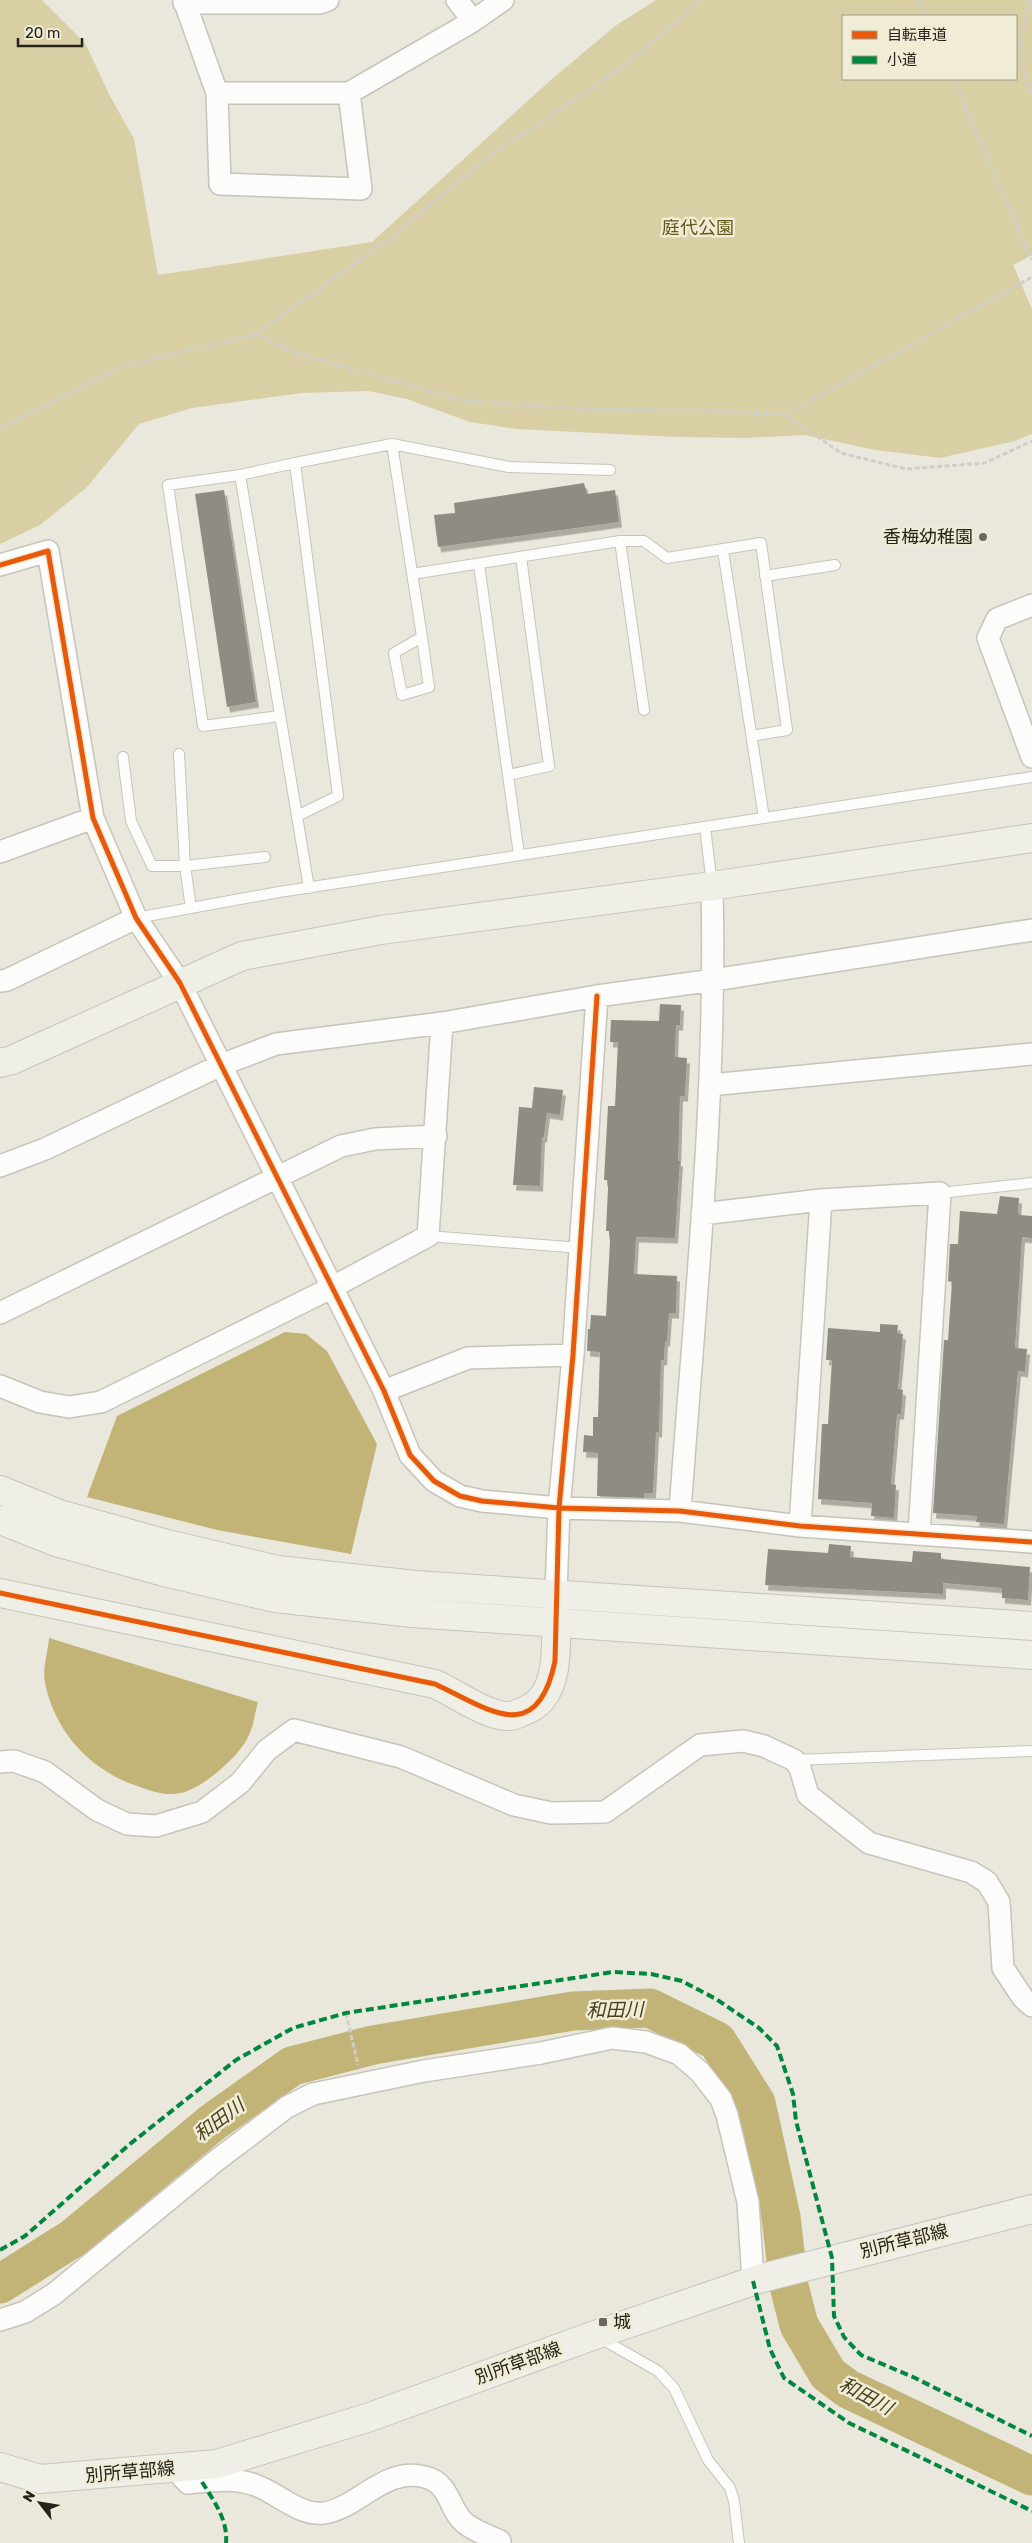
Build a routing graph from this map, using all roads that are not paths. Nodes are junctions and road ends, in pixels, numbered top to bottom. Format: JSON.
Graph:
{"nodes":[{"id":1,"x":328,"y":0,"type":"edge"},
{"id":2,"x":457,"y":0,"type":"edge"},
{"id":3,"x":503,"y":0,"type":"edge"},
{"id":4,"x":184,"y":2,"type":"edge"},
{"id":5,"x":473,"y":21,"type":"junction"},
{"id":6,"x":217,"y":93,"type":"junction"},
{"id":7,"x":349,"y":93,"type":"junction"},
{"id":8,"x":392,"y":444,"type":"junction"},
{"id":9,"x":295,"y":463,"type":"junction"},
{"id":10,"x":610,"y":470,"type":"dead end"},
{"id":11,"x":240,"y":475,"type":"junction"},
{"id":12,"x":620,"y":541,"type":"junction"},
{"id":13,"x":723,"y":550,"type":"junction"},
{"id":14,"x":522,"y":557,"type":"junction"},
{"id":15,"x":479,"y":564,"type":"junction"},
{"id":16,"x":0,"y":565,"type":"edge"},
{"id":17,"x":834,"y":565,"type":"dead end"},
{"id":18,"x":412,"y":574,"type":"junction"},
{"id":19,"x":765,"y":576,"type":"junction"},
{"id":20,"x":1032,"y":605,"type":"edge"},
{"id":21,"x":422,"y":637,"type":"junction"},
{"id":22,"x":644,"y":710,"type":"dead end"},
{"id":23,"x":280,"y":716,"type":"junction"},
{"id":24,"x":1026,"y":721,"type":"edge"},
{"id":25,"x":752,"y":736,"type":"junction"},
{"id":26,"x":179,"y":754,"type":"dead end"},
{"id":27,"x":123,"y":757,"type":"dead end"},
{"id":28,"x":1032,"y":757,"type":"edge"},
{"id":29,"x":508,"y":775,"type":"junction"},
{"id":30,"x":1032,"y":777,"type":"edge"},
{"id":31,"x":297,"y":816,"type":"junction"},
{"id":32,"x":93,"y":818,"type":"junction"},
{"id":33,"x":764,"y":818,"type":"junction"},
{"id":34,"x":705,"y":827,"type":"junction"},
{"id":35,"x":1032,"y":838,"type":"edge"},
{"id":36,"x":0,"y":852,"type":"edge"},
{"id":37,"x":519,"y":855,"type":"junction"},
{"id":38,"x":265,"y":857,"type":"dead end"},
{"id":39,"x":185,"y":866,"type":"junction"},
{"id":40,"x":712,"y":886,"type":"junction"},
{"id":41,"x":309,"y":888,"type":"junction"},
{"id":42,"x":191,"y":908,"type":"junction"},
{"id":43,"x":136,"y":918,"type":"junction"},
{"id":44,"x":1032,"y":930,"type":"edge"},
{"id":45,"x":0,"y":980,"type":"edge"},
{"id":46,"x":714,"y":980,"type":"junction"},
{"id":47,"x":180,"y":983,"type":"junction"},
{"id":48,"x":597,"y":996,"type":"junction"},
{"id":49,"x":442,"y":1023,"type":"junction"},
{"id":50,"x":1032,"y":1054,"type":"edge"},
{"id":51,"x":0,"y":1063,"type":"edge"},
{"id":52,"x":221,"y":1065,"type":"junction"},
{"id":53,"x":710,"y":1085,"type":"junction"},
{"id":54,"x":436,"y":1136,"type":"junction"},
{"id":55,"x":0,"y":1166,"type":"edge"},
{"id":56,"x":277,"y":1178,"type":"junction"},
{"id":57,"x":1032,"y":1183,"type":"edge"},
{"id":58,"x":940,"y":1193,"type":"junction"},
{"id":59,"x":821,"y":1200,"type":"junction"},
{"id":60,"x":702,"y":1214,"type":"junction"},
{"id":61,"x":428,"y":1236,"type":"junction"},
{"id":62,"x":580,"y":1248,"type":"junction"},
{"id":63,"x":331,"y":1288,"type":"junction"},
{"id":64,"x":0,"y":1313,"type":"edge"},
{"id":65,"x":573,"y":1355,"type":"junction"},
{"id":66,"x":0,"y":1386,"type":"edge"},
{"id":67,"x":384,"y":1391,"type":"junction"},
{"id":68,"x":0,"y":1490,"type":"edge"},
{"id":69,"x":559,"y":1508,"type":"junction"},
{"id":70,"x":680,"y":1511,"type":"junction"},
{"id":71,"x":0,"y":1520,"type":"edge"},
{"id":72,"x":800,"y":1526,"type":"junction"},
{"id":73,"x":919,"y":1534,"type":"junction"},
{"id":74,"x":1032,"y":1542,"type":"edge"},
{"id":75,"x":0,"y":1593,"type":"edge"},
{"id":76,"x":556,"y":1594,"type":"junction"},
{"id":77,"x":555,"y":1623,"type":"junction"},
{"id":78,"x":1032,"y":1626,"type":"edge"},
{"id":79,"x":1032,"y":1655,"type":"edge"},
{"id":80,"x":1032,"y":1751,"type":"edge"},
{"id":81,"x":794,"y":1760,"type":"junction"},
{"id":82,"x":0,"y":1762,"type":"edge"},
{"id":83,"x":1032,"y":2006,"type":"edge"},
{"id":84,"x":1032,"y":2209,"type":"edge"},
{"id":85,"x":758,"y":2279,"type":"junction"},
{"id":86,"x":0,"y":2320,"type":"edge"},
{"id":87,"x":595,"y":2335,"type":"junction"},
{"id":88,"x":0,"y":2467,"type":"edge"},
{"id":89,"x":174,"y":2468,"type":"junction"},
{"id":90,"x":501,"y":2542,"type":"edge"},
{"id":91,"x":739,"y":2543,"type":"edge"}],
"edges":[{"from":1,"to":4,"type":"street"},
{"from":2,"to":5,"type":"street"},
{"from":3,"to":5,"type":"street"},
{"from":4,"to":6,"type":"street"},
{"from":5,"to":7,"type":"street"},
{"from":6,"to":7,"type":"street"},
{"from":6,"to":7,"type":"street"},
{"from":8,"to":9,"type":"lane"},
{"from":8,"to":10,"type":"lane"},
{"from":8,"to":18,"type":"lane"},
{"from":9,"to":11,"type":"lane"},
{"from":9,"to":31,"type":"lane"},
{"from":11,"to":23,"type":"lane"},
{"from":11,"to":23,"type":"lane"},
{"from":12,"to":13,"type":"lane"},
{"from":12,"to":14,"type":"lane"},
{"from":12,"to":22,"type":"lane"},
{"from":13,"to":19,"type":"lane"},
{"from":13,"to":25,"type":"lane"},
{"from":14,"to":15,"type":"lane"},
{"from":14,"to":29,"type":"lane"},
{"from":15,"to":18,"type":"lane"},
{"from":15,"to":29,"type":"lane"},
{"from":16,"to":32,"type":"street"},
{"from":17,"to":19,"type":"lane"},
{"from":18,"to":21,"type":"lane"},
{"from":19,"to":25,"type":"lane"},
{"from":20,"to":24,"type":"street"},
{"from":21,"to":21,"type":"lane"},
{"from":23,"to":31,"type":"lane"},
{"from":24,"to":28,"type":"street"},
{"from":25,"to":33,"type":"lane"},
{"from":26,"to":39,"type":"lane"},
{"from":27,"to":39,"type":"lane"},
{"from":29,"to":37,"type":"lane"},
{"from":30,"to":33,"type":"lane"},
{"from":31,"to":41,"type":"lane"},
{"from":32,"to":36,"type":"street"},
{"from":32,"to":43,"type":"street"},
{"from":33,"to":34,"type":"lane"},
{"from":34,"to":37,"type":"lane"},
{"from":34,"to":40,"type":"lane"},
{"from":35,"to":40,"type":"street"},
{"from":37,"to":41,"type":"lane"},
{"from":38,"to":39,"type":"lane"},
{"from":39,"to":42,"type":"lane"},
{"from":40,"to":46,"type":"street"},
{"from":40,"to":47,"type":"street"},
{"from":41,"to":42,"type":"lane"},
{"from":42,"to":43,"type":"lane"},
{"from":43,"to":45,"type":"street"},
{"from":43,"to":47,"type":"street"},
{"from":44,"to":46,"type":"street"},
{"from":46,"to":48,"type":"street"},
{"from":46,"to":53,"type":"street"},
{"from":47,"to":51,"type":"street"},
{"from":47,"to":52,"type":"street"},
{"from":48,"to":49,"type":"street"},
{"from":48,"to":62,"type":"street"},
{"from":49,"to":52,"type":"street"},
{"from":49,"to":54,"type":"street"},
{"from":50,"to":53,"type":"street"},
{"from":52,"to":55,"type":"street"},
{"from":52,"to":56,"type":"street"},
{"from":53,"to":60,"type":"street"},
{"from":54,"to":56,"type":"street"},
{"from":54,"to":61,"type":"street"},
{"from":56,"to":63,"type":"street"},
{"from":56,"to":64,"type":"street"},
{"from":57,"to":58,"type":"lane"},
{"from":58,"to":59,"type":"street"},
{"from":58,"to":73,"type":"street"},
{"from":59,"to":60,"type":"street"},
{"from":59,"to":72,"type":"street"},
{"from":60,"to":70,"type":"street"},
{"from":61,"to":62,"type":"lane"},
{"from":61,"to":63,"type":"street"},
{"from":62,"to":65,"type":"street"},
{"from":63,"to":66,"type":"street"},
{"from":63,"to":67,"type":"street"},
{"from":65,"to":67,"type":"street"},
{"from":65,"to":69,"type":"street"},
{"from":67,"to":69,"type":"street"},
{"from":68,"to":76,"type":"street"},
{"from":69,"to":70,"type":"street"},
{"from":69,"to":76,"type":"street"},
{"from":70,"to":72,"type":"street"},
{"from":71,"to":77,"type":"street"},
{"from":72,"to":73,"type":"street"},
{"from":73,"to":74,"type":"street"},
{"from":75,"to":77,"type":"street"},
{"from":76,"to":77,"type":"street"},
{"from":76,"to":78,"type":"street"},
{"from":77,"to":79,"type":"street"},
{"from":80,"to":81,"type":"lane"},
{"from":81,"to":82,"type":"street"},
{"from":81,"to":83,"type":"street"},
{"from":84,"to":85,"type":"street","name":"別所草部線"},
{"from":85,"to":86,"type":"street"},
{"from":85,"to":87,"type":"street","name":"別所草部線"},
{"from":87,"to":89,"type":"street","name":"別所草部線"},
{"from":87,"to":91,"type":"lane"},
{"from":88,"to":89,"type":"street","name":"別所草部線"},
{"from":89,"to":90,"type":"street"}]}
